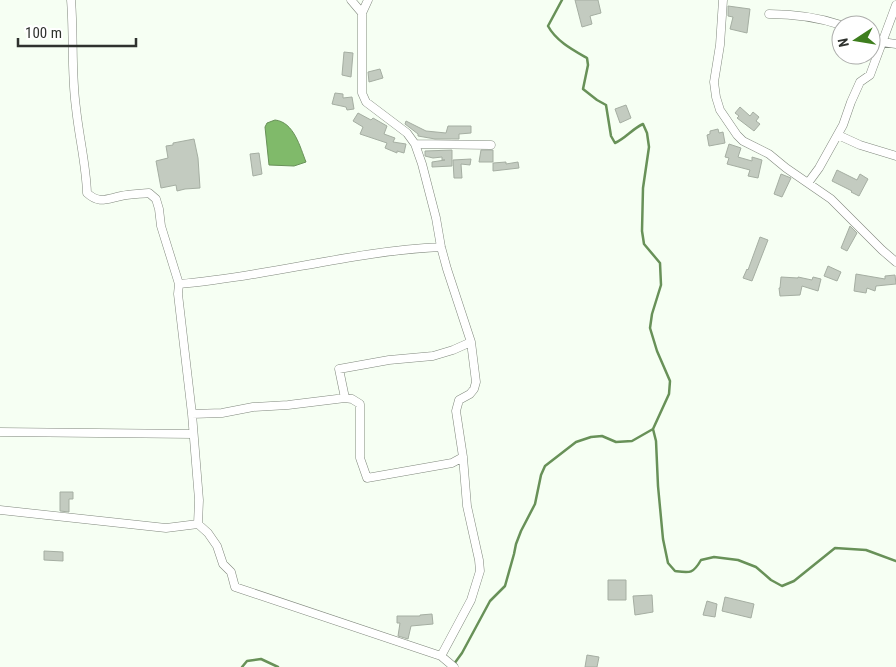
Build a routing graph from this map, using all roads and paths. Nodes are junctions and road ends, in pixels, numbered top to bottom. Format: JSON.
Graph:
{"nodes":[{"id":1,"x":71,"y":0,"type":"edge"},
{"id":2,"x":351,"y":0,"type":"edge"},
{"id":3,"x":368,"y":0,"type":"edge"},
{"id":4,"x":723,"y":0,"type":"edge"},
{"id":5,"x":896,"y":5,"type":"edge"},
{"id":6,"x":362,"y":13,"type":"junction"},
{"id":7,"x":769,"y":14,"type":"dead end"},
{"id":8,"x":831,"y":22,"type":"edge"},
{"id":9,"x":882,"y":42,"type":"junction"},
{"id":10,"x":896,"y":44,"type":"edge"},
{"id":11,"x":838,"y":135,"type":"junction"},
{"id":12,"x":415,"y":144,"type":"junction"},
{"id":13,"x":490,"y":145,"type":"dead end"},
{"id":14,"x":896,"y":156,"type":"edge"},
{"id":15,"x":808,"y":183,"type":"junction"},
{"id":16,"x":441,"y":247,"type":"junction"},
{"id":17,"x":896,"y":262,"type":"edge"},
{"id":18,"x":179,"y":284,"type":"junction"},
{"id":19,"x":471,"y":342,"type":"junction"},
{"id":20,"x":346,"y":398,"type":"junction"},
{"id":21,"x":192,"y":414,"type":"junction"},
{"id":22,"x":0,"y":432,"type":"edge"},
{"id":23,"x":193,"y":434,"type":"junction"},
{"id":24,"x":463,"y":457,"type":"junction"},
{"id":25,"x":0,"y":510,"type":"edge"},
{"id":26,"x":198,"y":524,"type":"junction"},
{"id":27,"x":443,"y":658,"type":"junction"},
{"id":28,"x":454,"y":667,"type":"edge"}],
"edges":[{"from":1,"to":18,"type":"street"},
{"from":2,"to":6,"type":"street"},
{"from":3,"to":6,"type":"street"},
{"from":4,"to":15,"type":"street"},
{"from":5,"to":9,"type":"street"},
{"from":6,"to":12,"type":"street"},
{"from":7,"to":8,"type":"street"},
{"from":9,"to":10,"type":"street"},
{"from":9,"to":11,"type":"street"},
{"from":11,"to":14,"type":"street"},
{"from":11,"to":15,"type":"street"},
{"from":12,"to":13,"type":"street"},
{"from":12,"to":16,"type":"street"},
{"from":15,"to":17,"type":"street"},
{"from":16,"to":18,"type":"street"},
{"from":16,"to":19,"type":"street"},
{"from":18,"to":21,"type":"street"},
{"from":19,"to":20,"type":"street"},
{"from":19,"to":24,"type":"street"},
{"from":20,"to":21,"type":"street"},
{"from":20,"to":24,"type":"street"},
{"from":21,"to":23,"type":"street"},
{"from":22,"to":23,"type":"street"},
{"from":23,"to":26,"type":"street"},
{"from":24,"to":27,"type":"street"},
{"from":25,"to":26,"type":"street"},
{"from":26,"to":27,"type":"street"},
{"from":27,"to":28,"type":"street"}]}
